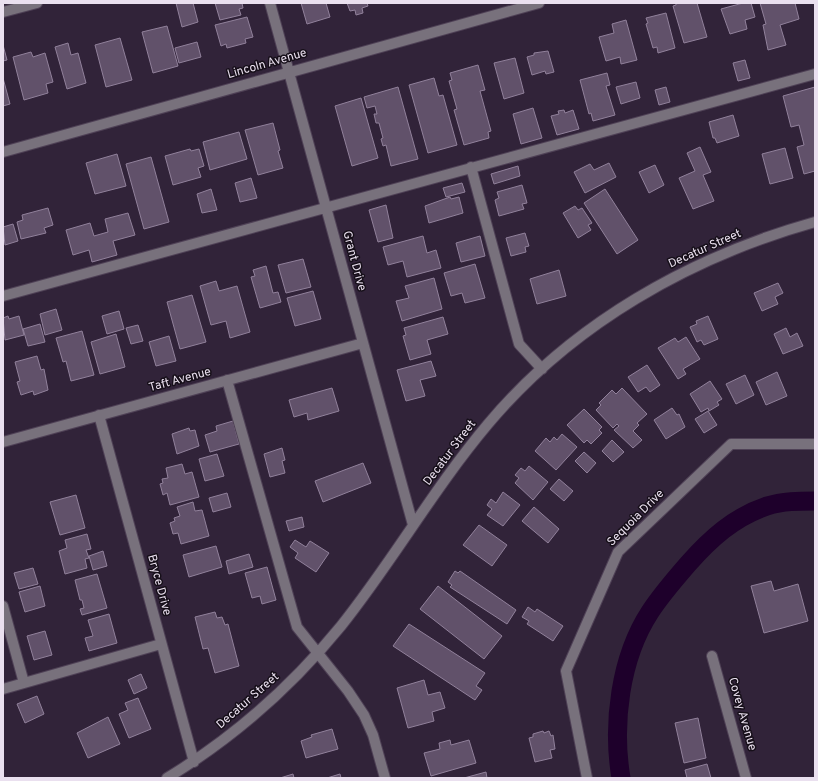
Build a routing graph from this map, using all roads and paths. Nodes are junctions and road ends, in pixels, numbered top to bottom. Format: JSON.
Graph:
{"nodes":[{"id":1,"x":37,"y":3,"type":"edge"},
{"id":2,"x":270,"y":3,"type":"edge"},
{"id":3,"x":539,"y":3,"type":"edge"},
{"id":4,"x":3,"y":12,"type":"edge"},
{"id":5,"x":289,"y":71,"type":"junction"},
{"id":6,"x":815,"y":74,"type":"edge"},
{"id":7,"x":3,"y":152,"type":"edge"},
{"id":8,"x":471,"y":167,"type":"junction"},
{"id":9,"x":326,"y":207,"type":"junction"},
{"id":10,"x":815,"y":222,"type":"edge"},
{"id":11,"x":3,"y":296,"type":"edge"},
{"id":12,"x":363,"y":343,"type":"junction"},
{"id":13,"x":542,"y":369,"type":"junction"},
{"id":14,"x":227,"y":380,"type":"junction"},
{"id":15,"x":98,"y":415,"type":"junction"},
{"id":16,"x":3,"y":442,"type":"edge"},
{"id":17,"x":815,"y":444,"type":"edge"},
{"id":18,"x":413,"y":525,"type":"junction"},
{"id":19,"x":3,"y":606,"type":"edge"},
{"id":20,"x":161,"y":644,"type":"junction"},
{"id":21,"x":318,"y":654,"type":"junction"},
{"id":22,"x":712,"y":656,"type":"dead end"},
{"id":23,"x":24,"y":683,"type":"junction"},
{"id":24,"x":3,"y":689,"type":"edge"},
{"id":25,"x":194,"y":762,"type":"junction"},
{"id":26,"x":167,"y":778,"type":"edge"},
{"id":27,"x":385,"y":778,"type":"edge"},
{"id":28,"x":587,"y":778,"type":"edge"},
{"id":29,"x":746,"y":778,"type":"edge"}],
"edges":[{"from":1,"to":4,"type":"street"},
{"from":2,"to":5,"type":"street","name":"Grant Drive"},
{"from":3,"to":5,"type":"street","name":"Lincoln Avenue"},
{"from":5,"to":7,"type":"street","name":"Lincoln Avenue"},
{"from":5,"to":9,"type":"street","name":"Grant Drive"},
{"from":6,"to":8,"type":"street"},
{"from":8,"to":9,"type":"street"},
{"from":8,"to":13,"type":"street"},
{"from":9,"to":11,"type":"street"},
{"from":9,"to":12,"type":"street","name":"Grant Drive"},
{"from":10,"to":13,"type":"street","name":"Decatur Street"},
{"from":12,"to":14,"type":"street","name":"Taft Avenue"},
{"from":12,"to":18,"type":"street","name":"Grant Drive"},
{"from":13,"to":18,"type":"street","name":"Decatur Street"},
{"from":14,"to":15,"type":"street","name":"Taft Avenue"},
{"from":14,"to":21,"type":"street"},
{"from":15,"to":16,"type":"street","name":"Taft Avenue"},
{"from":15,"to":20,"type":"street","name":"Bryce Drive"},
{"from":17,"to":28,"type":"street","name":"Sequoia Drive"},
{"from":18,"to":21,"type":"street","name":"Decatur Street"},
{"from":19,"to":23,"type":"street"},
{"from":20,"to":23,"type":"street"},
{"from":20,"to":25,"type":"street","name":"Bryce Drive"},
{"from":21,"to":25,"type":"street","name":"Decatur Street"},
{"from":21,"to":27,"type":"street"},
{"from":22,"to":29,"type":"street","name":"Covey Avenue"},
{"from":23,"to":24,"type":"street"},
{"from":25,"to":26,"type":"street","name":"Decatur Street"}]}
